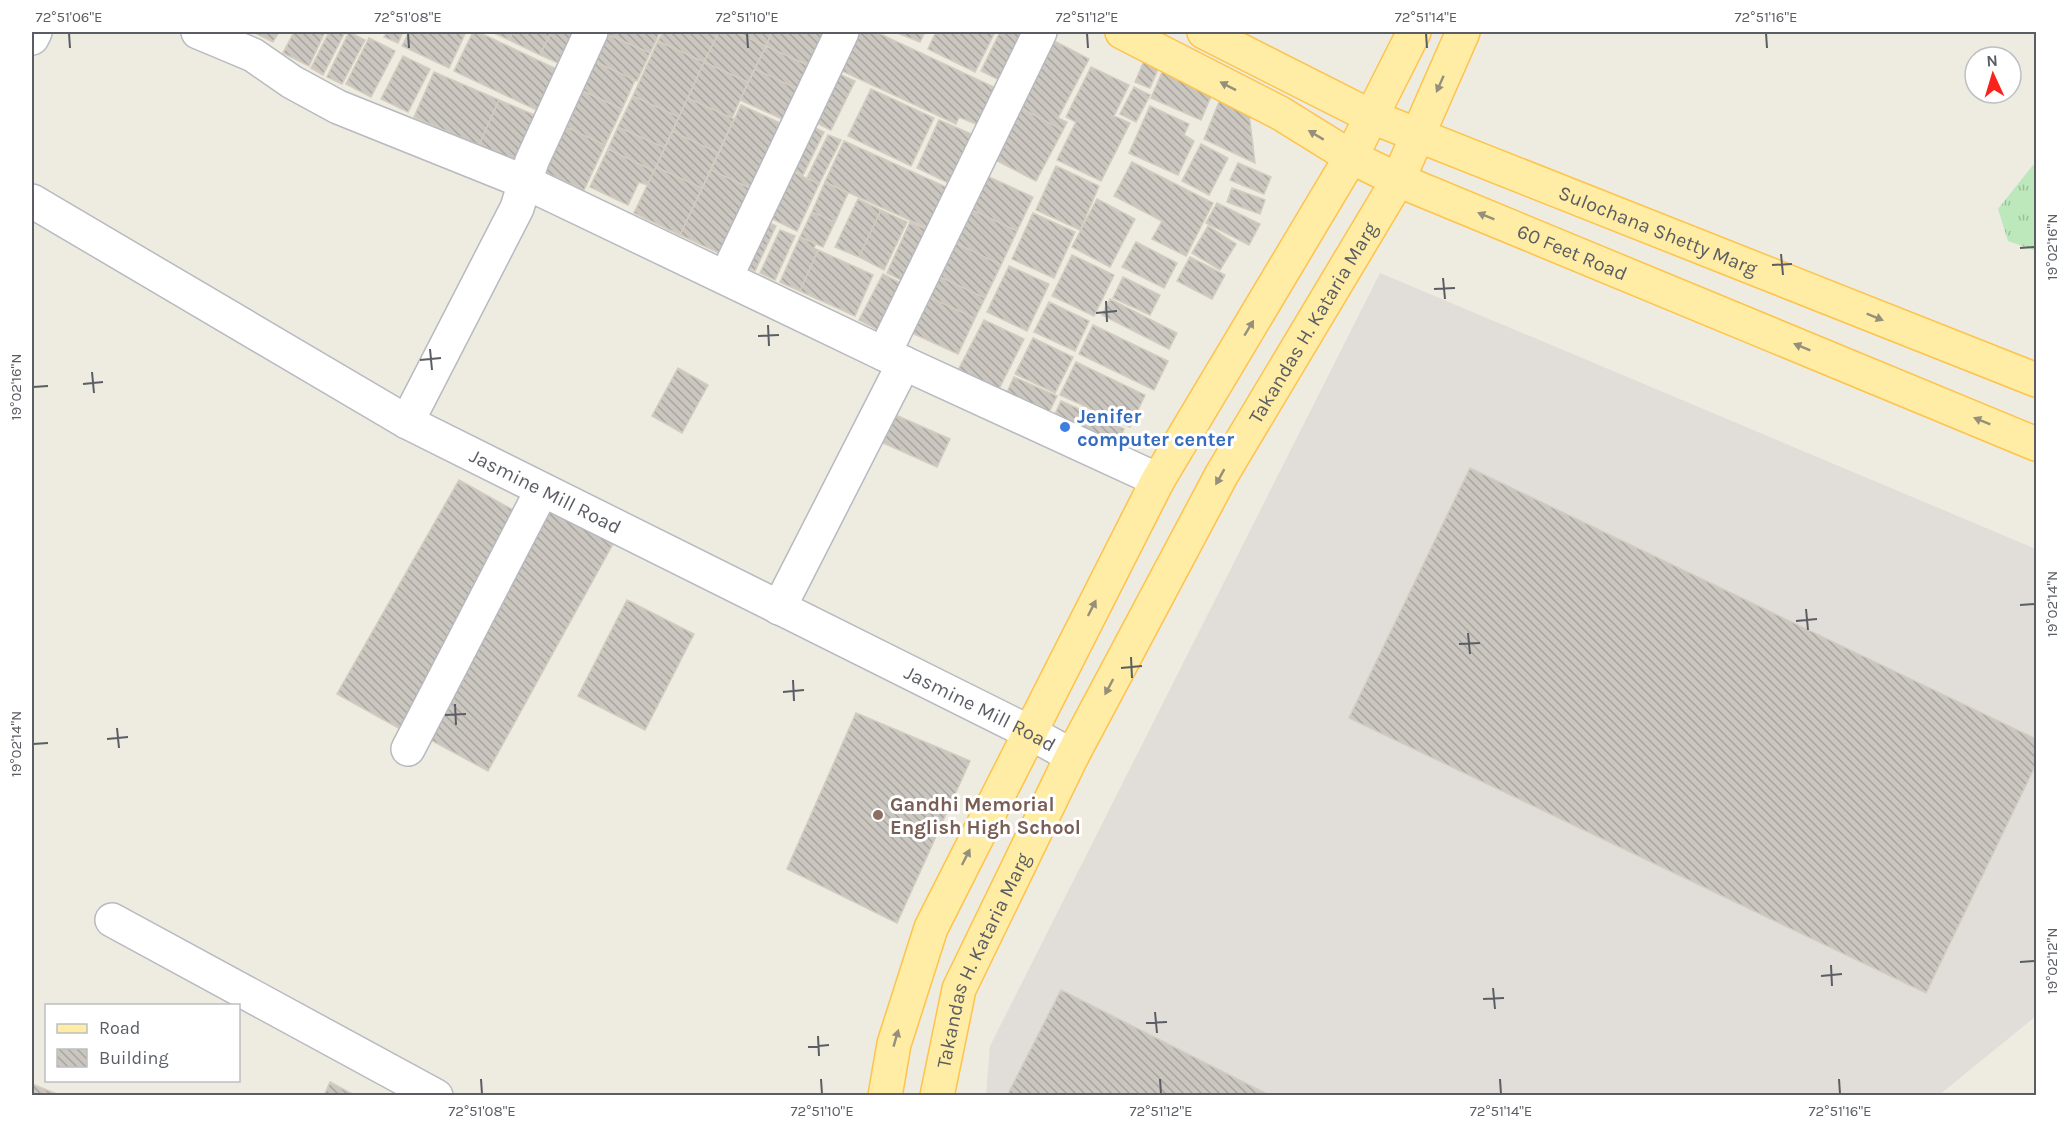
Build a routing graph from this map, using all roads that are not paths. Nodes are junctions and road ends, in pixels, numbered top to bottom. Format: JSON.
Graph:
{"nodes":[{"id":1,"x":35,"y":32,"type":"edge"},
{"id":2,"x":198,"y":32,"type":"edge"},
{"id":3,"x":591,"y":32,"type":"edge"},
{"id":4,"x":842,"y":32,"type":"edge"},
{"id":5,"x":1040,"y":32,"type":"edge"},
{"id":6,"x":1122,"y":32,"type":"edge"},
{"id":7,"x":1204,"y":32,"type":"edge"},
{"id":8,"x":1414,"y":32,"type":"edge"},
{"id":9,"x":1463,"y":32,"type":"edge"},
{"id":10,"x":32,"y":38,"type":"edge"},
{"id":11,"x":1372,"y":117,"type":"junction"},
{"id":12,"x":1417,"y":136,"type":"junction"},
{"id":13,"x":1351,"y":157,"type":"junction"},
{"id":14,"x":1398,"y":180,"type":"junction"},
{"id":15,"x":525,"y":182,"type":"junction"},
{"id":16,"x":32,"y":201,"type":"edge"},
{"id":17,"x":726,"y":277,"type":"junction"},
{"id":18,"x":1231,"y":357,"type":"junction"},
{"id":19,"x":894,"y":358,"type":"junction"},
{"id":20,"x":2037,"y":381,"type":"edge"},
{"id":21,"x":1275,"y":386,"type":"junction"},
{"id":22,"x":407,"y":422,"type":"junction"},
{"id":23,"x":2037,"y":444,"type":"edge"},
{"id":24,"x":1158,"y":480,"type":"junction"},
{"id":25,"x":542,"y":490,"type":"junction"},
{"id":26,"x":779,"y":608,"type":"junction"},
{"id":27,"x":1029,"y":732,"type":"junction"},
{"id":28,"x":408,"y":749,"type":"dead end"},
{"id":29,"x":1072,"y":756,"type":"junction"},
{"id":30,"x":112,"y":920,"type":"dead end"},
{"id":31,"x":436,"y":1095,"type":"edge"},
{"id":32,"x":885,"y":1095,"type":"edge"},
{"id":33,"x":937,"y":1095,"type":"edge"}],
"edges":[{"from":1,"to":10,"type":"street"},
{"from":2,"to":15,"type":"street"},
{"from":3,"to":15,"type":"street"},
{"from":4,"to":17,"type":"street"},
{"from":5,"to":19,"type":"street"},
{"from":13,"to":6,"type":"main road","name":"60 Feet Road","one_way":true},
{"from":7,"to":11,"type":"main road","name":"Sulochana Shetty Marg"},
{"from":8,"to":11,"type":"main road"},
{"from":9,"to":12,"type":"main road","name":"Takandas H. Kataria Marg","one_way":true},
{"from":11,"to":12,"type":"main road","name":"Sulochana Shetty Marg"},
{"from":11,"to":13,"type":"main road"},
{"from":12,"to":14,"type":"main road","name":"Takandas H. Kataria Marg"},
{"from":12,"to":20,"type":"main road","name":"Sulochana Shetty Marg","one_way":true},
{"from":13,"to":14,"type":"main road","name":"60 Feet Road"},
{"from":18,"to":13,"type":"main road","one_way":true},
{"from":14,"to":21,"type":"main road","name":"Takandas H. Kataria Marg"},
{"from":23,"to":14,"type":"main road","name":"60 Feet Road","one_way":true},
{"from":15,"to":17,"type":"street"},
{"from":15,"to":22,"type":"street"},
{"from":16,"to":22,"type":"street","name":"Jasmine Mill Road"},
{"from":17,"to":19,"type":"street"},
{"from":18,"to":21,"type":"main road"},
{"from":18,"to":24,"type":"main road"},
{"from":19,"to":24,"type":"street"},
{"from":19,"to":26,"type":"street"},
{"from":21,"to":29,"type":"main road","name":"Takandas H. Kataria Marg","one_way":true},
{"from":22,"to":25,"type":"street","name":"Jasmine Mill Road"},
{"from":27,"to":24,"type":"main road","one_way":true},
{"from":25,"to":26,"type":"street","name":"Jasmine Mill Road"},
{"from":25,"to":28,"type":"street"},
{"from":26,"to":27,"type":"street","name":"Jasmine Mill Road"},
{"from":27,"to":29,"type":"street","name":"Jasmine Mill Road"},
{"from":32,"to":27,"type":"main road","one_way":true},
{"from":29,"to":33,"type":"main road","name":"Takandas H. Kataria Marg"},
{"from":30,"to":31,"type":"street"}]}
